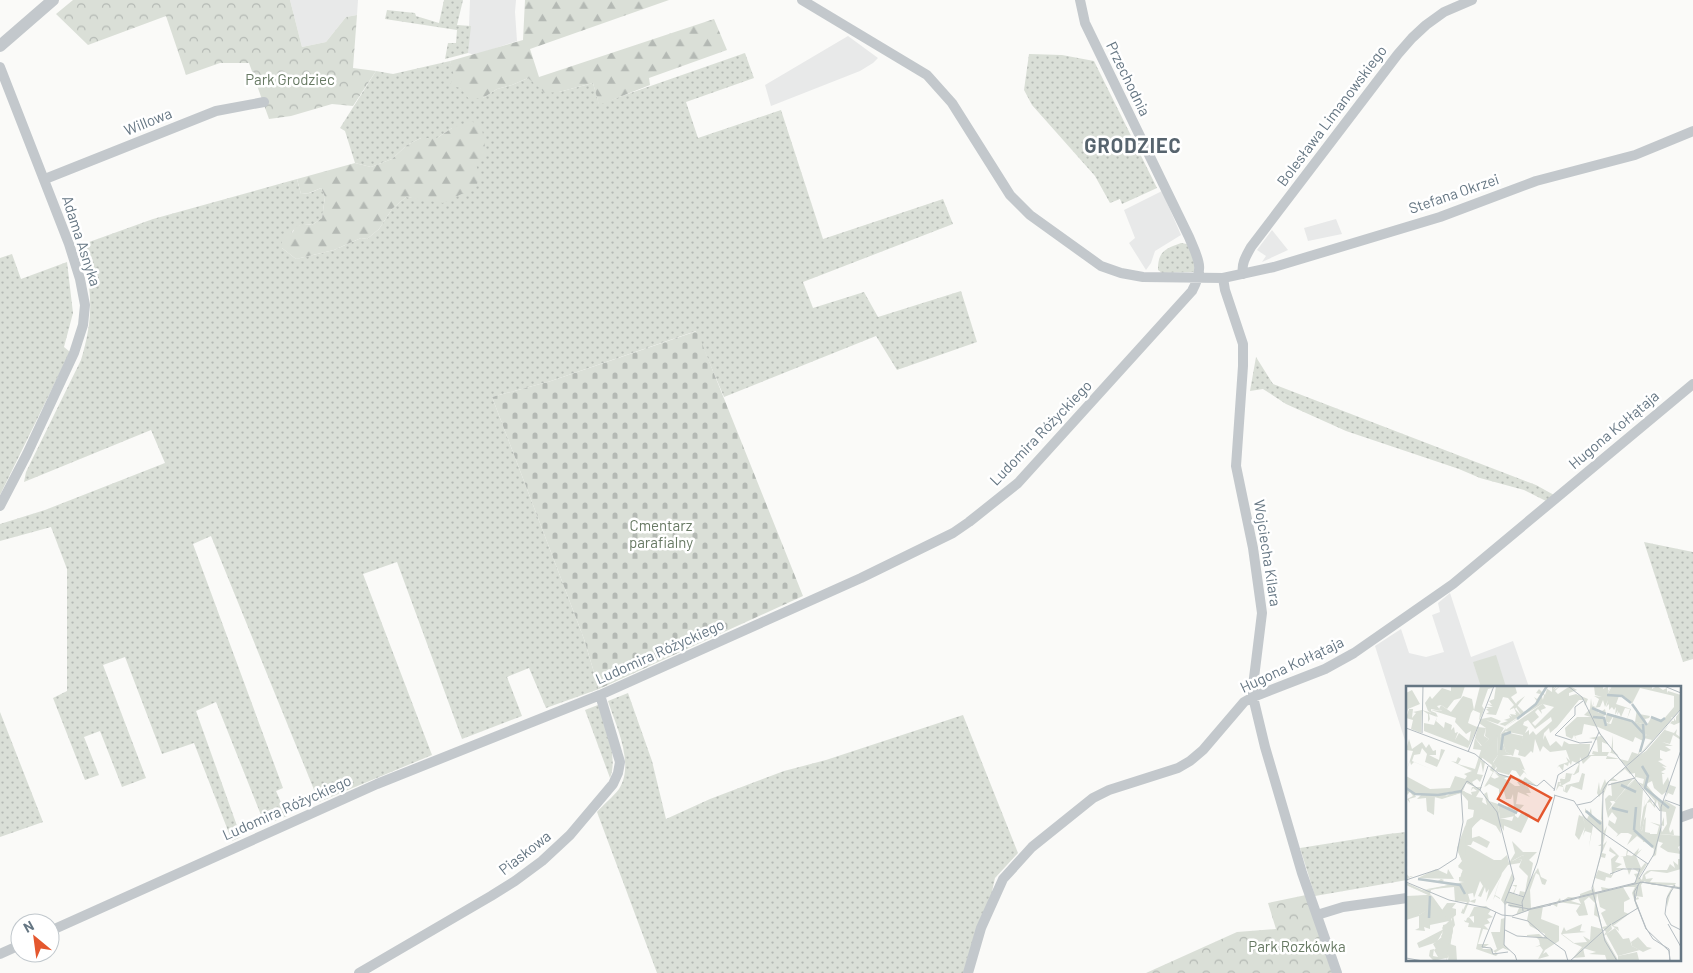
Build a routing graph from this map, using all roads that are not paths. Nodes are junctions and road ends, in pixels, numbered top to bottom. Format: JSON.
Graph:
{"nodes":[{"id":1,"x":53,"y":0,"type":"edge"},
{"id":2,"x":802,"y":0,"type":"edge"},
{"id":3,"x":1080,"y":0,"type":"edge"},
{"id":4,"x":1472,"y":0,"type":"edge"},
{"id":5,"x":0,"y":46,"type":"edge"},
{"id":6,"x":0,"y":67,"type":"edge"},
{"id":7,"x":264,"y":102,"type":"dead end"},
{"id":8,"x":1693,"y":131,"type":"edge"},
{"id":9,"x":45,"y":179,"type":"junction"},
{"id":10,"x":1243,"y":274,"type":"junction"},
{"id":11,"x":1199,"y":278,"type":"junction"},
{"id":12,"x":1223,"y":278,"type":"junction"},
{"id":13,"x":1693,"y":384,"type":"edge"},
{"id":14,"x":0,"y":506,"type":"edge"},
{"id":15,"x":600,"y":696,"type":"junction"},
{"id":16,"x":1254,"y":697,"type":"junction"},
{"id":17,"x":1693,"y":813,"type":"edge"},
{"id":18,"x":1680,"y":818,"type":"edge"},
{"id":19,"x":1406,"y":898,"type":"edge"},
{"id":20,"x":1317,"y":914,"type":"junction"},
{"id":21,"x":60,"y":927,"type":"edge"},
{"id":22,"x":359,"y":973,"type":"edge"},
{"id":23,"x":968,"y":973,"type":"edge"},
{"id":24,"x":1337,"y":973,"type":"edge"}],
"edges":[{"from":1,"to":5,"type":"street"},
{"from":2,"to":11,"type":"street","name":"Stefana Okrzei"},
{"from":3,"to":11,"type":"street","name":"Przechodnia"},
{"from":4,"to":10,"type":"street","name":"Bolesława Limanowskiego"},
{"from":6,"to":9,"type":"street","name":"Adama Asnyka"},
{"from":7,"to":9,"type":"street","name":"Willowa"},
{"from":8,"to":10,"type":"street","name":"Stefana Okrzei"},
{"from":9,"to":14,"type":"street","name":"Adama Asnyka"},
{"from":10,"to":12,"type":"street","name":"Stefana Okrzei"},
{"from":11,"to":12,"type":"street","name":"Stefana Okrzei"},
{"from":11,"to":15,"type":"street","name":"Ludomira Różyckiego"},
{"from":12,"to":16,"type":"street","name":"Wojciecha Kilara"},
{"from":13,"to":16,"type":"street","name":"Hugona Kołłątaja"},
{"from":15,"to":21,"type":"street","name":"Ludomira Różyckiego"},
{"from":15,"to":22,"type":"street","name":"Piaskowa"},
{"from":16,"to":20,"type":"street","name":"Wojciecha Kilara"},
{"from":16,"to":23,"type":"street","name":"Hugona Kołłątaja"},
{"from":17,"to":18,"type":"street"},
{"from":19,"to":20,"type":"street"},
{"from":20,"to":24,"type":"street","name":"Wojciecha Kilara"}]}
